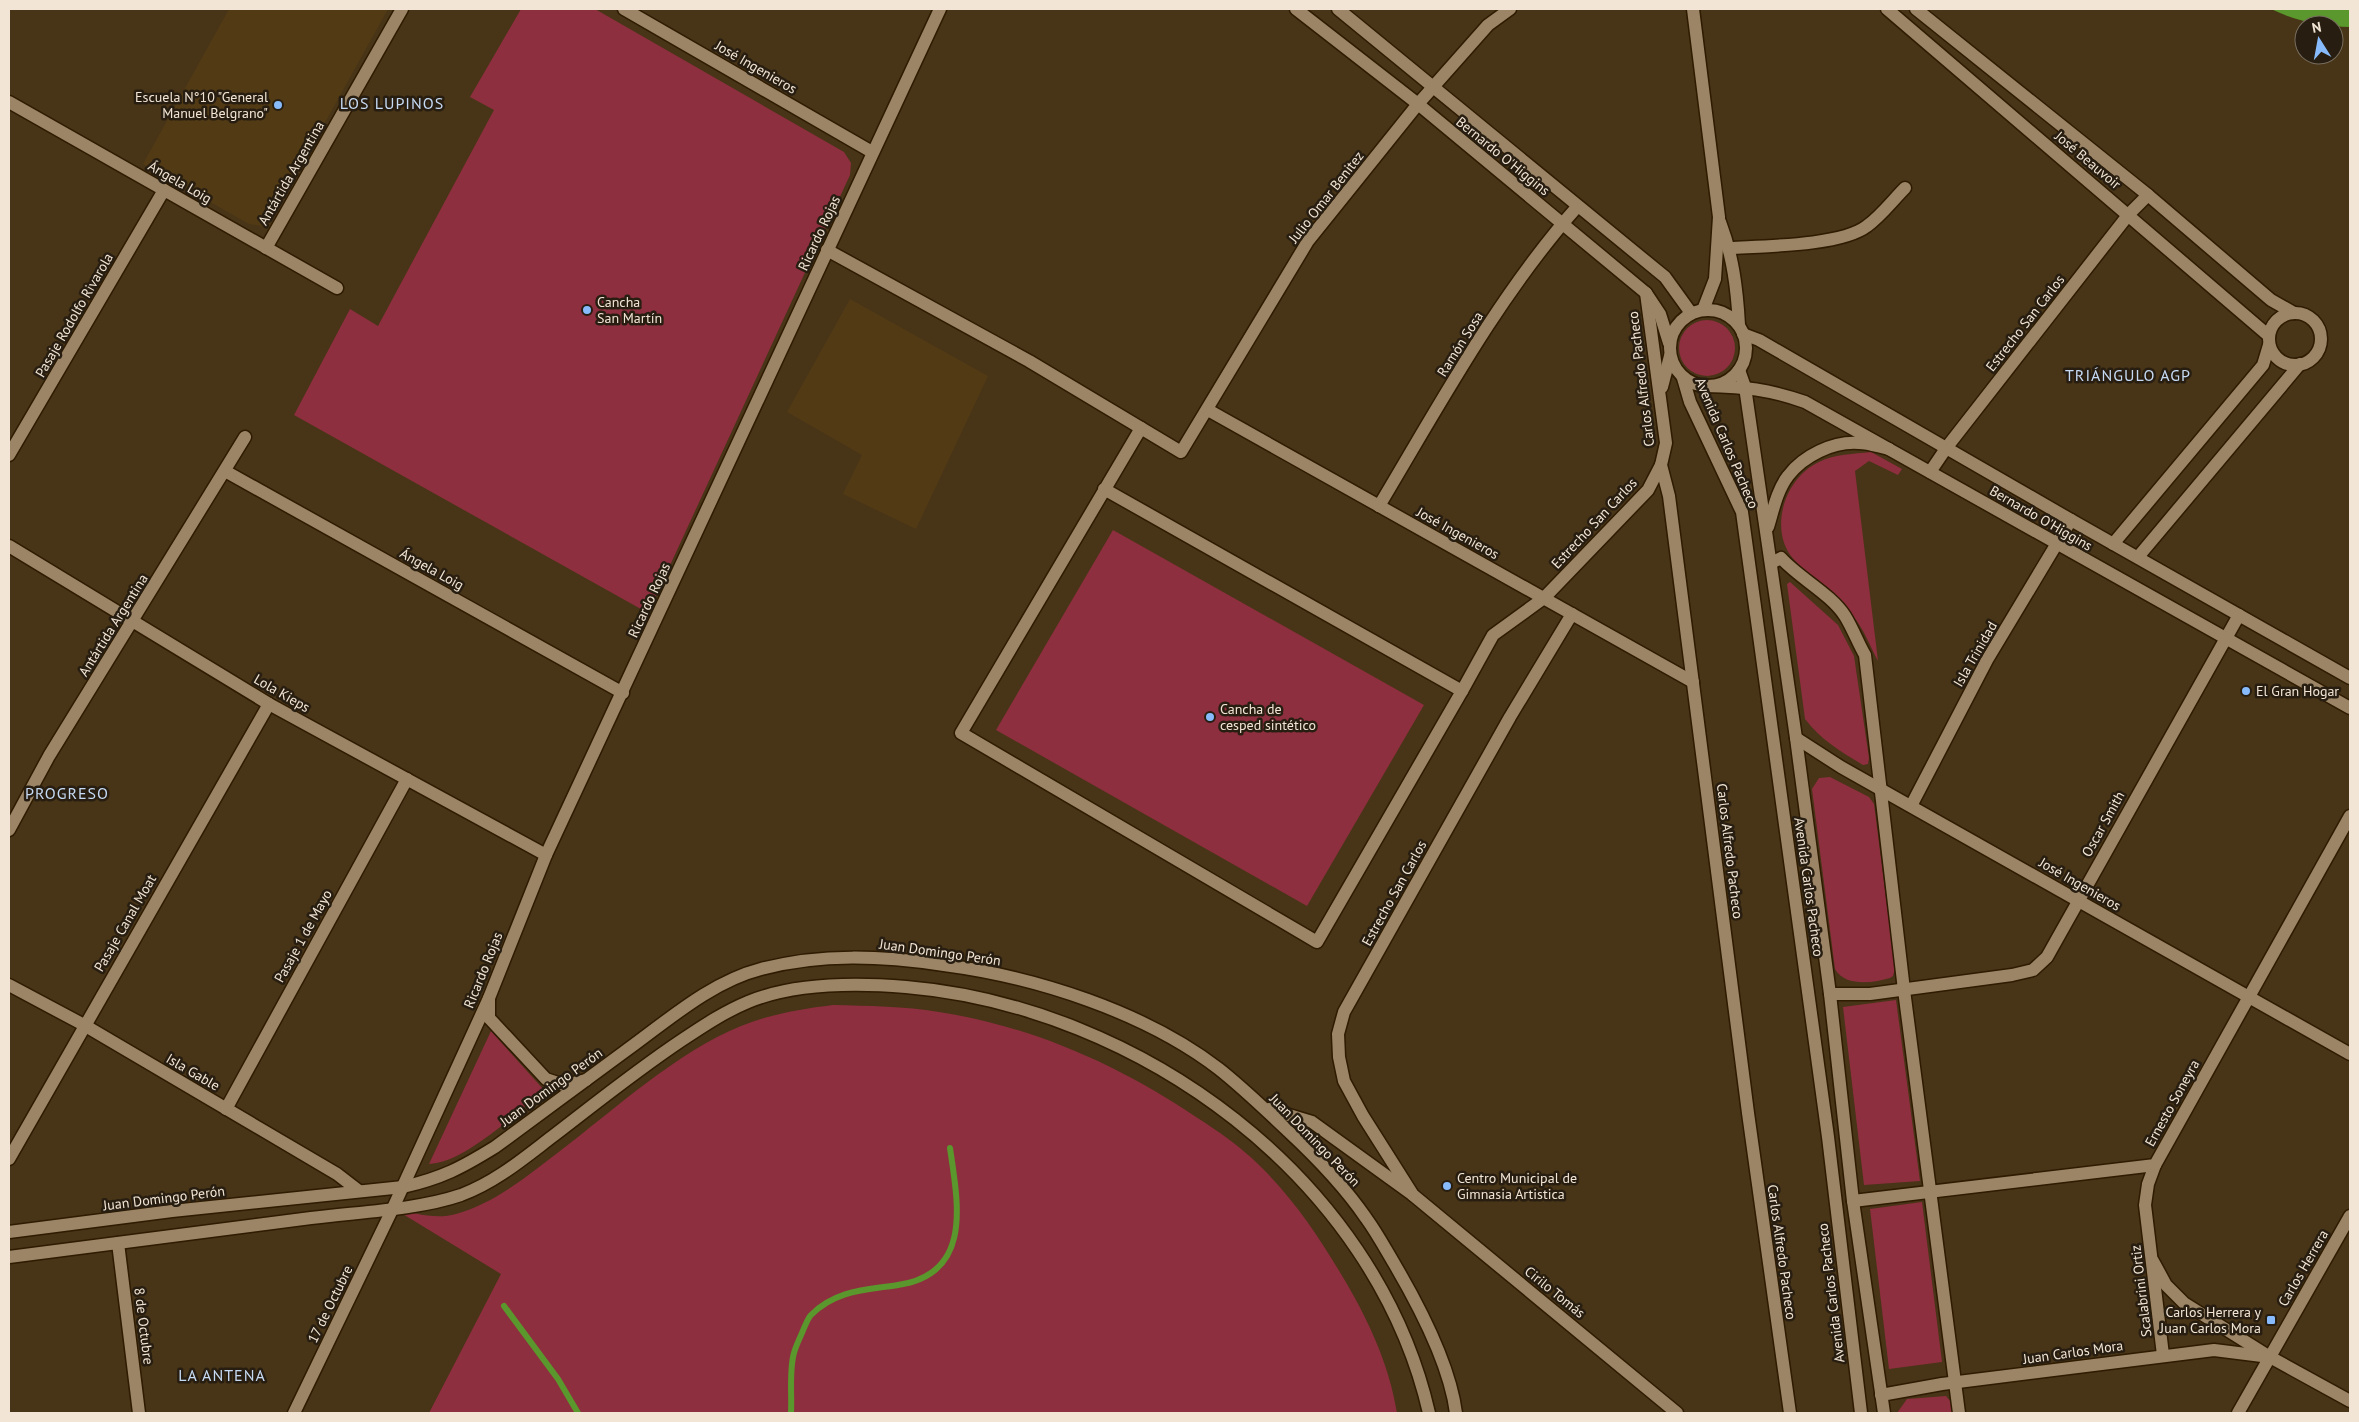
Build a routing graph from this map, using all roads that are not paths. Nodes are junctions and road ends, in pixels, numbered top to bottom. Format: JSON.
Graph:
{"nodes":[{"id":1,"x":402,"y":9,"type":"edge"},
{"id":2,"x":624,"y":9,"type":"edge"},
{"id":3,"x":940,"y":9,"type":"edge"},
{"id":4,"x":1296,"y":9,"type":"edge"},
{"id":5,"x":1338,"y":9,"type":"edge"},
{"id":6,"x":1510,"y":9,"type":"edge"},
{"id":7,"x":1693,"y":9,"type":"edge"},
{"id":8,"x":1887,"y":9,"type":"edge"},
{"id":9,"x":1916,"y":9,"type":"edge"},
{"id":10,"x":1433,"y":88,"type":"junction"},
{"id":11,"x":9,"y":102,"type":"edge"},
{"id":12,"x":1418,"y":104,"type":"junction"},
{"id":13,"x":872,"y":152,"type":"junction"},
{"id":14,"x":1905,"y":188,"type":"dead end"},
{"id":15,"x":164,"y":190,"type":"junction"},
{"id":16,"x":2148,"y":195,"type":"junction"},
{"id":17,"x":1578,"y":207,"type":"junction"},
{"id":18,"x":2129,"y":214,"type":"junction"},
{"id":19,"x":1718,"y":217,"type":"junction"},
{"id":20,"x":1562,"y":224,"type":"junction"},
{"id":21,"x":266,"y":248,"type":"junction"},
{"id":22,"x":1730,"y":248,"type":"junction"},
{"id":23,"x":827,"y":250,"type":"junction"},
{"id":24,"x":336,"y":288,"type":"dead end"},
{"id":25,"x":1646,"y":293,"type":"junction"},
{"id":26,"x":1697,"y":312,"type":"junction"},
{"id":27,"x":2294,"y":313,"type":"junction"},
{"id":28,"x":1741,"y":330,"type":"junction"},
{"id":29,"x":2269,"y":340,"type":"junction"},
{"id":30,"x":1670,"y":349,"type":"junction"},
{"id":31,"x":2300,"y":364,"type":"junction"},
{"id":32,"x":1739,"y":370,"type":"junction"},
{"id":33,"x":1683,"y":378,"type":"junction"},
{"id":34,"x":1706,"y":386,"type":"junction"},
{"id":35,"x":1744,"y":387,"type":"junction"},
{"id":36,"x":1660,"y":393,"type":"junction"},
{"id":37,"x":1208,"y":410,"type":"junction"},
{"id":38,"x":1141,"y":428,"type":"junction"},
{"id":39,"x":245,"y":437,"type":"dead end"},
{"id":40,"x":1947,"y":447,"type":"junction"},
{"id":41,"x":1889,"y":449,"type":"junction"},
{"id":42,"x":9,"y":455,"type":"edge"},
{"id":43,"x":1661,"y":465,"type":"junction"},
{"id":44,"x":225,"y":471,"type":"junction"},
{"id":45,"x":1930,"y":472,"type":"junction"},
{"id":46,"x":1104,"y":489,"type":"junction"},
{"id":47,"x":1379,"y":506,"type":"junction"},
{"id":48,"x":2072,"y":520,"type":"junction"},
{"id":49,"x":1767,"y":529,"type":"junction"},
{"id":50,"x":2112,"y":544,"type":"junction"},
{"id":51,"x":9,"y":546,"type":"edge"},
{"id":52,"x":2058,"y":546,"type":"junction"},
{"id":53,"x":2138,"y":557,"type":"junction"},
{"id":54,"x":1771,"y":563,"type":"junction"},
{"id":55,"x":1544,"y":598,"type":"junction"},
{"id":56,"x":1572,"y":614,"type":"junction"},
{"id":57,"x":2239,"y":615,"type":"junction"},
{"id":58,"x":134,"y":620,"type":"junction"},
{"id":59,"x":2225,"y":639,"type":"junction"},
{"id":60,"x":2350,"y":678,"type":"edge"},
{"id":61,"x":1693,"y":682,"type":"junction"},
{"id":62,"x":1462,"y":691,"type":"junction"},
{"id":63,"x":623,"y":693,"type":"junction"},
{"id":64,"x":269,"y":704,"type":"junction"},
{"id":65,"x":2350,"y":708,"type":"edge"},
{"id":66,"x":1796,"y":738,"type":"junction"},
{"id":67,"x":407,"y":779,"type":"junction"},
{"id":68,"x":1880,"y":788,"type":"junction"},
{"id":69,"x":1911,"y":806,"type":"junction"},
{"id":70,"x":2350,"y":816,"type":"edge"},
{"id":71,"x":9,"y":830,"type":"edge"},
{"id":72,"x":546,"y":854,"type":"junction"},
{"id":73,"x":2078,"y":900,"type":"junction"},
{"id":74,"x":9,"y":985,"type":"edge"},
{"id":75,"x":1904,"y":990,"type":"junction"},
{"id":76,"x":1830,"y":994,"type":"junction"},
{"id":77,"x":2248,"y":997,"type":"junction"},
{"id":78,"x":489,"y":998,"type":"junction"},
{"id":79,"x":84,"y":1025,"type":"junction"},
{"id":80,"x":2350,"y":1054,"type":"edge"},
{"id":81,"x":586,"y":1080,"type":"junction"},
{"id":82,"x":1263,"y":1107,"type":"junction"},
{"id":83,"x":226,"y":1109,"type":"junction"},
{"id":84,"x":9,"y":1159,"type":"edge"},
{"id":85,"x":2155,"y":1165,"type":"junction"},
{"id":86,"x":402,"y":1186,"type":"junction"},
{"id":87,"x":359,"y":1191,"type":"junction"},
{"id":88,"x":1930,"y":1192,"type":"junction"},
{"id":89,"x":1413,"y":1194,"type":"junction"},
{"id":90,"x":1853,"y":1201,"type":"junction"},
{"id":91,"x":393,"y":1208,"type":"junction"},
{"id":92,"x":2350,"y":1216,"type":"edge"},
{"id":93,"x":9,"y":1232,"type":"edge"},
{"id":94,"x":118,"y":1243,"type":"junction"},
{"id":95,"x":9,"y":1257,"type":"edge"},
{"id":96,"x":2153,"y":1261,"type":"junction"},
{"id":97,"x":2163,"y":1355,"type":"junction"},
{"id":98,"x":2270,"y":1357,"type":"junction"},
{"id":99,"x":1954,"y":1383,"type":"junction"},
{"id":100,"x":1881,"y":1395,"type":"junction"},
{"id":101,"x":2350,"y":1401,"type":"edge"},
{"id":102,"x":139,"y":1413,"type":"edge"},
{"id":103,"x":294,"y":1413,"type":"edge"},
{"id":104,"x":1428,"y":1413,"type":"edge"},
{"id":105,"x":1456,"y":1413,"type":"edge"},
{"id":106,"x":1677,"y":1413,"type":"edge"},
{"id":107,"x":1790,"y":1413,"type":"edge"},
{"id":108,"x":1861,"y":1413,"type":"edge"},
{"id":109,"x":1884,"y":1413,"type":"edge"},
{"id":110,"x":1958,"y":1413,"type":"edge"},
{"id":111,"x":2238,"y":1413,"type":"edge"}],
"edges":[{"from":1,"to":21,"type":"street","name":"Antártida Argentina"},
{"from":2,"to":13,"type":"street","name":"José Ingenieros"},
{"from":3,"to":13,"type":"street","name":"Ricardo Rojas"},
{"from":4,"to":12,"type":"street","name":"Bernardo O'Higgins"},
{"from":5,"to":10,"type":"street","name":"Bernardo O'Higgins"},
{"from":6,"to":10,"type":"street","name":"Julio Omar Benitez"},
{"from":7,"to":19,"type":"street"},
{"from":8,"to":18,"type":"street","name":"José Beauvoir"},
{"from":9,"to":16,"type":"street","name":"José Beauvoir"},
{"from":10,"to":12,"type":"street","name":"Julio Omar Benitez"},
{"from":10,"to":17,"type":"street","name":"Bernardo O'Higgins"},
{"from":11,"to":15,"type":"street","name":"Ángela Loig"},
{"from":12,"to":20,"type":"street","name":"Bernardo O'Higgins"},
{"from":12,"to":37,"type":"street","name":"Julio Omar Benitez"},
{"from":13,"to":23,"type":"street","name":"Ricardo Rojas"},
{"from":14,"to":22,"type":"street"},
{"from":15,"to":21,"type":"street","name":"Ángela Loig"},
{"from":15,"to":42,"type":"street","name":"Pasaje Rodolfo Rivarola"},
{"from":16,"to":18,"type":"street","name":"Estrecho San Carlos"},
{"from":16,"to":27,"type":"street","name":"José Beauvoir"},
{"from":17,"to":20,"type":"street","name":"Ramón Sosa"},
{"from":17,"to":26,"type":"street","name":"Bernardo O'Higgins"},
{"from":18,"to":29,"type":"street","name":"José Beauvoir"},
{"from":18,"to":40,"type":"street","name":"Estrecho San Carlos"},
{"from":19,"to":22,"type":"street"},
{"from":19,"to":26,"type":"street"},
{"from":20,"to":25,"type":"street","name":"Bernardo O'Higgins"},
{"from":20,"to":47,"type":"street","name":"Ramón Sosa"},
{"from":21,"to":24,"type":"street","name":"Ángela Loig"},
{"from":22,"to":28,"type":"street"},
{"from":23,"to":38,"type":"street"},
{"from":23,"to":63,"type":"street","name":"Ricardo Rojas"},
{"from":25,"to":30,"type":"street","name":"Bernardo O'Higgins"},
{"from":25,"to":36,"type":"street","name":"Carlos Alfredo Pacheco"},
{"from":26,"to":28,"type":"street"},
{"from":26,"to":30,"type":"street"},
{"from":27,"to":29,"type":"street"},
{"from":27,"to":31,"type":"street"},
{"from":28,"to":32,"type":"street"},
{"from":28,"to":40,"type":"street","name":"Bernardo O'Higgins"},
{"from":29,"to":31,"type":"street"},
{"from":29,"to":50,"type":"street"},
{"from":30,"to":33,"type":"street","name":"Avenida Carlos Pacheco"},
{"from":30,"to":36,"type":"street"},
{"from":31,"to":53,"type":"street"},
{"from":32,"to":34,"type":"street","name":"Avenida Carlos Pacheco"},
{"from":32,"to":35,"type":"street","name":"Avenida Carlos Pacheco"},
{"from":33,"to":34,"type":"street","name":"Avenida Carlos Pacheco"},
{"from":33,"to":108,"type":"street","name":"Avenida Carlos Pacheco"},
{"from":34,"to":35,"type":"street","name":"Bernardo O'Higgins"},
{"from":35,"to":41,"type":"street","name":"Bernardo O'Higgins"},
{"from":35,"to":49,"type":"street","name":"Avenida Carlos Pacheco"},
{"from":36,"to":43,"type":"street","name":"Carlos Alfredo Pacheco"},
{"from":37,"to":38,"type":"street","name":"Julio Omar Benitez"},
{"from":37,"to":47,"type":"street","name":"José Ingenieros"},
{"from":38,"to":46,"type":"street"},
{"from":39,"to":44,"type":"street","name":"Antártida Argentina"},
{"from":40,"to":45,"type":"street","name":"Estrecho San Carlos"},
{"from":40,"to":48,"type":"street","name":"Bernardo O'Higgins"},
{"from":41,"to":45,"type":"street","name":"Bernardo O'Higgins"},
{"from":41,"to":49,"type":"street"},
{"from":43,"to":55,"type":"street","name":"Estrecho San Carlos"},
{"from":43,"to":61,"type":"street","name":"Carlos Alfredo Pacheco"},
{"from":44,"to":58,"type":"street","name":"Antártida Argentina"},
{"from":44,"to":63,"type":"street","name":"Ángela Loig"},
{"from":45,"to":52,"type":"street","name":"Bernardo O'Higgins"},
{"from":46,"to":62,"type":"street"},
{"from":46,"to":62,"type":"street","name":"Estrecho San Carlos"},
{"from":47,"to":55,"type":"street","name":"José Ingenieros"},
{"from":48,"to":50,"type":"street","name":"Bernardo O'Higgins"},
{"from":48,"to":52,"type":"street","name":"Isla Trinidad"},
{"from":49,"to":54,"type":"street","name":"Avenida Carlos Pacheco"},
{"from":50,"to":53,"type":"street","name":"Bernardo O'Higgins"},
{"from":51,"to":58,"type":"street","name":"Lola Kieps"},
{"from":52,"to":59,"type":"street","name":"Bernardo O'Higgins"},
{"from":52,"to":69,"type":"street","name":"Isla Trinidad"},
{"from":53,"to":57,"type":"street","name":"Bernardo O'Higgins"},
{"from":54,"to":66,"type":"street","name":"Avenida Carlos Pacheco"},
{"from":54,"to":68,"type":"street"},
{"from":55,"to":56,"type":"street","name":"José Ingenieros"},
{"from":55,"to":62,"type":"street","name":"Estrecho San Carlos"},
{"from":56,"to":61,"type":"street","name":"José Ingenieros"},
{"from":56,"to":89,"type":"street","name":"Estrecho San Carlos"},
{"from":57,"to":59,"type":"street","name":"Oscar Smith"},
{"from":57,"to":60,"type":"street","name":"Bernardo O'Higgins"},
{"from":58,"to":64,"type":"street","name":"Lola Kieps"},
{"from":58,"to":71,"type":"street","name":"Antártida Argentina"},
{"from":59,"to":65,"type":"street","name":"Bernardo O'Higgins"},
{"from":59,"to":73,"type":"street","name":"Oscar Smith"},
{"from":61,"to":107,"type":"street","name":"Carlos Alfredo Pacheco"},
{"from":63,"to":72,"type":"street","name":"Ricardo Rojas"},
{"from":64,"to":67,"type":"street","name":"Lola Kieps"},
{"from":64,"to":79,"type":"street","name":"Pasaje Canal Moat"},
{"from":66,"to":68,"type":"street","name":"José Ingenieros"},
{"from":66,"to":76,"type":"street","name":"Avenida Carlos Pacheco"},
{"from":67,"to":72,"type":"street","name":"Lola Kieps"},
{"from":67,"to":83,"type":"street","name":"Pasaje 1 de Mayo"},
{"from":68,"to":69,"type":"street","name":"José Ingenieros"},
{"from":68,"to":75,"type":"street"},
{"from":69,"to":73,"type":"street","name":"José Ingenieros"},
{"from":70,"to":77,"type":"street","name":"Ernesto Soneyra"},
{"from":72,"to":78,"type":"street","name":"Ricardo Rojas"},
{"from":73,"to":75,"type":"street","name":"Oscar Smith"},
{"from":73,"to":77,"type":"street","name":"José Ingenieros"},
{"from":74,"to":79,"type":"street","name":"Isla Gable"},
{"from":75,"to":76,"type":"street","name":"Oscar Smith"},
{"from":75,"to":88,"type":"street"},
{"from":76,"to":90,"type":"street","name":"Avenida Carlos Pacheco"},
{"from":77,"to":80,"type":"street","name":"José Ingenieros"},
{"from":77,"to":85,"type":"street","name":"Ernesto Soneyra"},
{"from":78,"to":81,"type":"street"},
{"from":78,"to":86,"type":"street","name":"Ricardo Rojas"},
{"from":79,"to":83,"type":"street","name":"Isla Gable"},
{"from":79,"to":84,"type":"street","name":"Pasaje Canal Moat"},
{"from":81,"to":82,"type":"street","name":"Juan Domingo Perón"},
{"from":81,"to":86,"type":"street","name":"Juan Domingo Perón"},
{"from":82,"to":89,"type":"street"},
{"from":82,"to":105,"type":"street","name":"Juan Domingo Perón"},
{"from":83,"to":87,"type":"street","name":"Isla Gable"},
{"from":85,"to":88,"type":"street","name":"Ernesto Soneyra"},
{"from":85,"to":96,"type":"street","name":"Scalabrini Ortiz"},
{"from":86,"to":87,"type":"street","name":"Juan Domingo Perón"},
{"from":86,"to":91,"type":"street","name":"Ricardo Rojas"},
{"from":87,"to":93,"type":"street","name":"Juan Domingo Perón"},
{"from":88,"to":90,"type":"street","name":"Ernesto Soneyra"},
{"from":88,"to":99,"type":"street"},
{"from":89,"to":106,"type":"street","name":"Cirilo Tomás"},
{"from":90,"to":100,"type":"street","name":"Avenida Carlos Pacheco"},
{"from":91,"to":94,"type":"street"},
{"from":91,"to":103,"type":"street","name":"17 de Octubre"},
{"from":91,"to":104,"type":"street"},
{"from":92,"to":98,"type":"street","name":"Carlos Herrera"},
{"from":94,"to":95,"type":"street"},
{"from":94,"to":102,"type":"street","name":"8 de Octubre"},
{"from":96,"to":97,"type":"street","name":"Scalabrini Ortiz"},
{"from":96,"to":98,"type":"street","name":"Juan Carlos Mora"},
{"from":97,"to":98,"type":"street","name":"Juan Carlos Mora"},
{"from":97,"to":99,"type":"street","name":"Juan Carlos Mora"},
{"from":98,"to":101,"type":"street","name":"Juan Carlos Mora"},
{"from":98,"to":111,"type":"street","name":"Carlos Herrera"},
{"from":99,"to":100,"type":"street","name":"Juan Carlos Mora"},
{"from":99,"to":110,"type":"street"},
{"from":100,"to":109,"type":"street","name":"Avenida Carlos Pacheco"}]}
